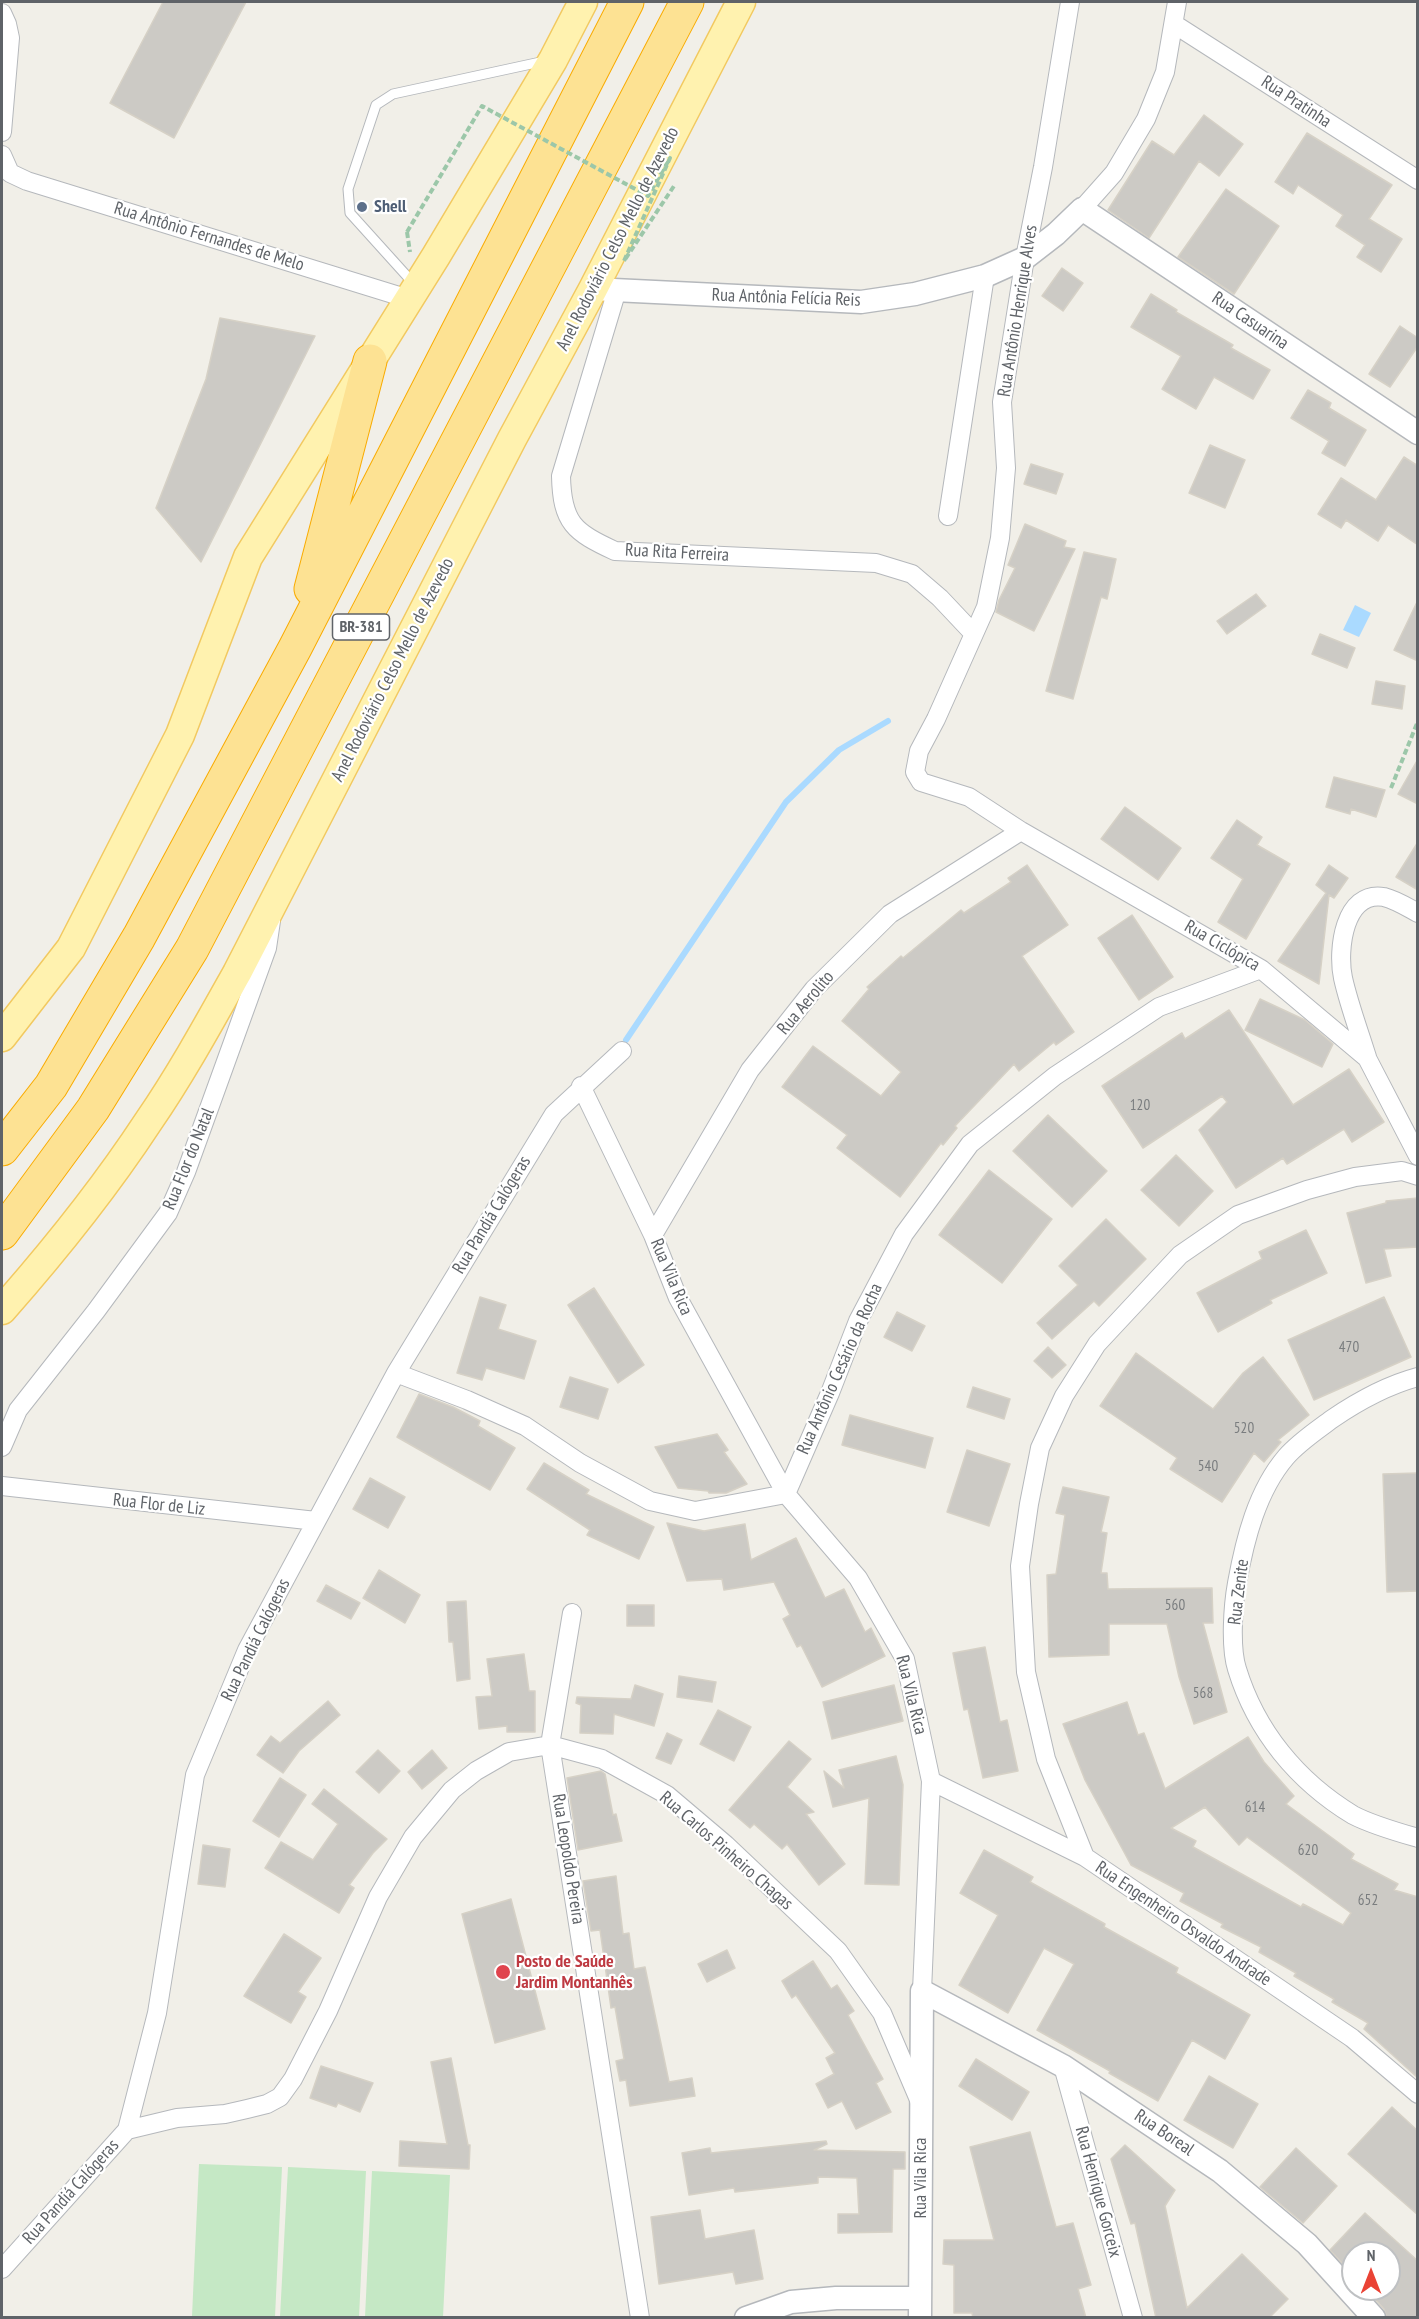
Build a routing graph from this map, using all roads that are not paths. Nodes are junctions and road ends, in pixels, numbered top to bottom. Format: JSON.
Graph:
{"nodes":[{"id":1,"x":583,"y":2,"type":"edge"},
{"id":2,"x":627,"y":2,"type":"edge"},
{"id":3,"x":687,"y":2,"type":"edge"},
{"id":4,"x":741,"y":2,"type":"edge"},
{"id":5,"x":1070,"y":2,"type":"edge"},
{"id":6,"x":1177,"y":2,"type":"edge"},
{"id":7,"x":2,"y":13,"type":"edge"},
{"id":8,"x":1174,"y":24,"type":"junction"},
{"id":9,"x":553,"y":60,"type":"junction"},
{"id":10,"x":2,"y":132,"type":"edge"},
{"id":11,"x":2,"y":155,"type":"edge"},
{"id":12,"x":1418,"y":180,"type":"edge"},
{"id":13,"x":1082,"y":209,"type":"junction"},
{"id":14,"x":1025,"y":258,"type":"junction"},
{"id":15,"x":985,"y":276,"type":"junction"},
{"id":16,"x":605,"y":290,"type":"junction"},
{"id":17,"x":413,"y":293,"type":"junction"},
{"id":18,"x":370,"y":361,"type":"junction"},
{"id":19,"x":1418,"y":433,"type":"edge"},
{"id":20,"x":948,"y":516,"type":"dead end"},
{"id":21,"x":973,"y":633,"type":"junction"},
{"id":22,"x":295,"y":648,"type":"junction"},
{"id":23,"x":969,"y":796,"type":"joint"},
{"id":24,"x":1021,"y":831,"type":"junction"},
{"id":25,"x":274,"y":900,"type":"junction"},
{"id":26,"x":1418,"y":913,"type":"edge"},
{"id":27,"x":1261,"y":969,"type":"junction"},
{"id":28,"x":2,"y":1037,"type":"edge"},
{"id":29,"x":622,"y":1051,"type":"dead end"},
{"id":30,"x":1367,"y":1058,"type":"junction"},
{"id":31,"x":581,"y":1086,"type":"junction"},
{"id":32,"x":2,"y":1149,"type":"edge"},
{"id":33,"x":1418,"y":1156,"type":"edge"},
{"id":34,"x":1418,"y":1176,"type":"edge"},
{"id":35,"x":2,"y":1233,"type":"edge"},
{"id":36,"x":653,"y":1235,"type":"junction"},
{"id":37,"x":2,"y":1310,"type":"edge"},
{"id":38,"x":396,"y":1373,"type":"junction"},
{"id":39,"x":1418,"y":1377,"type":"edge"},
{"id":40,"x":2,"y":1447,"type":"edge"},
{"id":41,"x":2,"y":1486,"type":"edge"},
{"id":42,"x":786,"y":1494,"type":"junction"},
{"id":43,"x":316,"y":1521,"type":"junction"},
{"id":44,"x":572,"y":1613,"type":"dead end"},
{"id":45,"x":550,"y":1745,"type":"junction"},
{"id":46,"x":931,"y":1781,"type":"junction"},
{"id":47,"x":1418,"y":1838,"type":"edge"},
{"id":48,"x":1085,"y":1857,"type":"junction"},
{"id":49,"x":922,"y":1991,"type":"junction"},
{"id":50,"x":1063,"y":2066,"type":"junction"},
{"id":51,"x":1418,"y":2094,"type":"edge"},
{"id":52,"x":921,"y":2105,"type":"junction"},
{"id":53,"x":127,"y":2130,"type":"junction"},
{"id":54,"x":2,"y":2269,"type":"edge"},
{"id":55,"x":920,"y":2308,"type":"edge"},
{"id":56,"x":640,"y":2318,"type":"edge"},
{"id":57,"x":746,"y":2318,"type":"edge"},
{"id":58,"x":1133,"y":2318,"type":"edge"},
{"id":59,"x":1374,"y":2318,"type":"edge"}],
"edges":[{"from":1,"to":9,"type":"main road"},
{"from":2,"to":22,"type":"highway","number":"BR-381"},
{"from":3,"to":35,"type":"highway","number":"BR-381"},
{"from":4,"to":16,"type":"main road","name":"Anel Rodoviário Celso Mello de Azevedo"},
{"from":5,"to":14,"type":"street","name":"Rua Antônio Henrique Alves"},
{"from":6,"to":8,"type":"street","name":"Rua Antônia Felícia Reis"},
{"from":7,"to":10,"type":"street"},
{"from":8,"to":12,"type":"street","name":"Rua Pratinha"},
{"from":8,"to":13,"type":"street","name":"Rua Antônia Felícia Reis"},
{"from":9,"to":17,"type":"main road"},
{"from":9,"to":17,"type":"lane"},
{"from":11,"to":17,"type":"street","name":"Rua Antônio Fernandes de Melo"},
{"from":13,"to":14,"type":"street","name":"Rua Antônia Felícia Reis"},
{"from":13,"to":19,"type":"street","name":"Rua Casuarina"},
{"from":14,"to":15,"type":"street","name":"Rua Antônia Felícia Reis"},
{"from":14,"to":21,"type":"street","name":"Rua Antônio Henrique Alves"},
{"from":15,"to":16,"type":"street","name":"Rua Antônia Felícia Reis"},
{"from":15,"to":20,"type":"street","name":"Rua Antônio Henrique Alves"},
{"from":16,"to":21,"type":"street","name":"Rua Rita Ferreira"},
{"from":16,"to":25,"type":"main road","name":"Anel Rodoviário Celso Mello de Azevedo"},
{"from":17,"to":18,"type":"main road"},
{"from":18,"to":22,"type":"highway"},
{"from":18,"to":28,"type":"main road"},
{"from":21,"to":23,"type":"street","name":"Rua Antônio Henrique Alves"},
{"from":22,"to":32,"type":"highway","number":"BR-381"},
{"from":23,"to":24,"type":"street","name":"Rua Ciclópica"},
{"from":24,"to":27,"type":"street","name":"Rua Ciclópica"},
{"from":24,"to":36,"type":"street","name":"Rua Aerolito"},
{"from":25,"to":37,"type":"main road","name":"Anel Rodoviário Celso Mello de Azevedo"},
{"from":25,"to":40,"type":"street","name":"Rua Flor do Natal"},
{"from":26,"to":30,"type":"street"},
{"from":27,"to":30,"type":"street","name":"Rua Ciclópica"},
{"from":27,"to":42,"type":"street","name":"Rua Antônio Cesário da Rocha"},
{"from":29,"to":31,"type":"street","name":"Rua Pandiá Calógeras"},
{"from":30,"to":33,"type":"street","name":"Rua Ciclópica"},
{"from":31,"to":36,"type":"street","name":"Rua Vila Rica"},
{"from":31,"to":38,"type":"street","name":"Rua Pandiá Calógeras"},
{"from":34,"to":48,"type":"street"},
{"from":36,"to":42,"type":"street","name":"Rua Vila Rica"},
{"from":38,"to":42,"type":"street"},
{"from":38,"to":43,"type":"street","name":"Rua Pandiá Calógeras"},
{"from":39,"to":47,"type":"street","name":"Rua Zenite"},
{"from":41,"to":43,"type":"street","name":"Rua Flor de Liz"},
{"from":42,"to":46,"type":"street","name":"Rua Vila Rica"},
{"from":43,"to":53,"type":"street","name":"Rua Pandiá Calógeras"},
{"from":44,"to":45,"type":"street","name":"Rua Leopoldo Pereira"},
{"from":45,"to":52,"type":"street","name":"Rua Carlos Pinheiro Chagas"},
{"from":45,"to":53,"type":"street","name":"Rua Carlos Pinheiro Chagas"},
{"from":45,"to":56,"type":"street","name":"Rua Leopoldo Pereira"},
{"from":46,"to":48,"type":"street","name":"Rua Engenheiro Osvaldo Andrade"},
{"from":46,"to":49,"type":"street","name":"Rua Vila Rica"},
{"from":48,"to":51,"type":"street","name":"Rua Engenheiro Osvaldo Andrade"},
{"from":49,"to":50,"type":"street","name":"Rua Boreal"},
{"from":49,"to":52,"type":"street","name":"Rua Vila Rica"},
{"from":50,"to":58,"type":"street","name":"Rua Henrique Gorceix"},
{"from":50,"to":59,"type":"street","name":"Rua Boreal"},
{"from":52,"to":55,"type":"street","name":"Rua Vila Rica"},
{"from":53,"to":54,"type":"street","name":"Rua Pandiá Calógeras"},
{"from":55,"to":57,"type":"street"}]}
